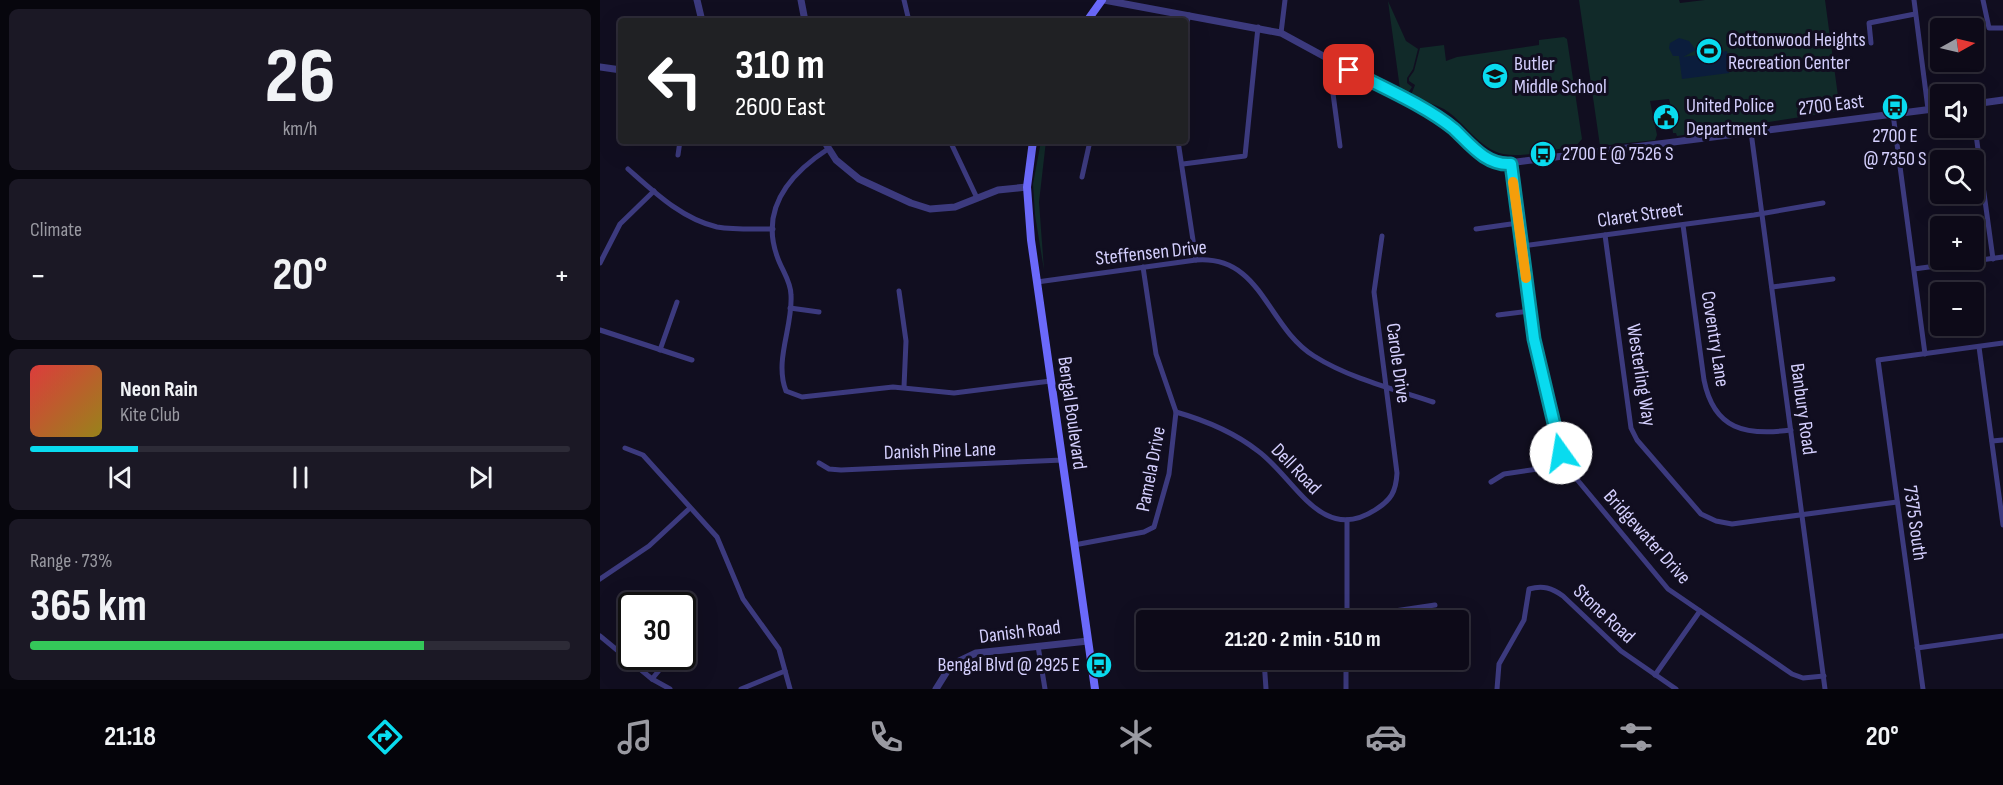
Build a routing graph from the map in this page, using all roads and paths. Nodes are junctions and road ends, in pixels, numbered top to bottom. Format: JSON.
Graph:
{"nodes":[{"id":1,"x":697,"y":0,"type":"edge"},
{"id":2,"x":801,"y":0,"type":"edge"},
{"id":3,"x":904,"y":0,"type":"edge"},
{"id":4,"x":1103,"y":0,"type":"edge"},
{"id":5,"x":1285,"y":0,"type":"edge"},
{"id":6,"x":1914,"y":0,"type":"edge"},
{"id":7,"x":1983,"y":0,"type":"edge"},
{"id":8,"x":1915,"y":14,"type":"junction"},
{"id":9,"x":1189,"y":15,"type":"junction"},
{"id":10,"x":701,"y":18,"type":"edge"},
{"id":11,"x":804,"y":18,"type":"edge"},
{"id":12,"x":908,"y":18,"type":"edge"},
{"id":13,"x":1089,"y":18,"type":"edge"},
{"id":14,"x":1188,"y":18,"type":"edge"},
{"id":15,"x":1258,"y":27,"type":"junction"},
{"id":16,"x":2003,"y":28,"type":"edge"},
{"id":17,"x":1281,"y":33,"type":"junction"},
{"id":18,"x":1871,"y":42,"type":"dead end"},
{"id":19,"x":1334,"y":62,"type":"junction"},
{"id":20,"x":600,"y":67,"type":"edge"},
{"id":21,"x":618,"y":70,"type":"edge"},
{"id":22,"x":2003,"y":100,"type":"edge"},
{"id":23,"x":1984,"y":103,"type":"edge"},
{"id":24,"x":1928,"y":109,"type":"joint"},
{"id":25,"x":1893,"y":114,"type":"junction"},
{"id":26,"x":1751,"y":132,"type":"junction"},
{"id":27,"x":1976,"y":138,"type":"edge"},
{"id":28,"x":680,"y":144,"type":"edge"},
{"id":29,"x":951,"y":144,"type":"edge"},
{"id":30,"x":1032,"y":144,"type":"edge"},
{"id":31,"x":1089,"y":144,"type":"edge"},
{"id":32,"x":1179,"y":144,"type":"edge"},
{"id":33,"x":826,"y":145,"type":"edge"},
{"id":34,"x":1340,"y":146,"type":"dead end"},
{"id":35,"x":678,"y":155,"type":"dead end"},
{"id":36,"x":1183,"y":164,"type":"junction"},
{"id":37,"x":1511,"y":164,"type":"junction"},
{"id":38,"x":628,"y":169,"type":"dead end"},
{"id":39,"x":1082,"y":177,"type":"dead end"},
{"id":40,"x":1027,"y":187,"type":"junction"},
{"id":41,"x":654,"y":191,"type":"junction"},
{"id":42,"x":977,"y":198,"type":"junction"},
{"id":43,"x":1823,"y":203,"type":"dead end"},
{"id":44,"x":1762,"y":213,"type":"junction"},
{"id":45,"x":1518,"y":223,"type":"junction"},
{"id":46,"x":1683,"y":225,"type":"junction"},
{"id":47,"x":1476,"y":229,"type":"dead end"},
{"id":48,"x":772,"y":230,"type":"junction"},
{"id":49,"x":1605,"y":235,"type":"junction"},
{"id":50,"x":1382,"y":236,"type":"dead end"},
{"id":51,"x":1522,"y":246,"type":"junction"},
{"id":52,"x":2003,"y":257,"type":"edge"},
{"id":53,"x":1993,"y":259,"type":"junction"},
{"id":54,"x":1196,"y":260,"type":"junction"},
{"id":55,"x":600,"y":263,"type":"edge"},
{"id":56,"x":1143,"y":267,"type":"junction"},
{"id":57,"x":1914,"y":269,"type":"junction"},
{"id":58,"x":1833,"y":279,"type":"dead end"},
{"id":59,"x":1037,"y":282,"type":"junction"},
{"id":60,"x":1772,"y":287,"type":"junction"},
{"id":61,"x":899,"y":291,"type":"dead end"},
{"id":62,"x":677,"y":302,"type":"dead end"},
{"id":63,"x":790,"y":308,"type":"junction"},
{"id":64,"x":1530,"y":311,"type":"junction"},
{"id":65,"x":819,"y":312,"type":"dead end"},
{"id":66,"x":1498,"y":315,"type":"dead end"},
{"id":67,"x":600,"y":330,"type":"edge"},
{"id":68,"x":2003,"y":343,"type":"edge"},
{"id":69,"x":1979,"y":346,"type":"junction"},
{"id":70,"x":660,"y":350,"type":"junction"},
{"id":71,"x":1925,"y":354,"type":"junction"},
{"id":72,"x":692,"y":360,"type":"dead end"},
{"id":73,"x":1051,"y":381,"type":"junction"},
{"id":74,"x":1386,"y":386,"type":"junction"},
{"id":75,"x":904,"y":387,"type":"junction"},
{"id":76,"x":1433,"y":402,"type":"dead end"},
{"id":77,"x":1176,"y":412,"type":"junction"},
{"id":78,"x":1791,"y":430,"type":"junction"},
{"id":79,"x":2003,"y":440,"type":"edge"},
{"id":80,"x":1992,"y":441,"type":"junction"},
{"id":81,"x":625,"y":448,"type":"dead end"},
{"id":82,"x":1063,"y":460,"type":"junction"},
{"id":83,"x":819,"y":463,"type":"dead end"},
{"id":84,"x":1565,"y":465,"type":"junction"},
{"id":85,"x":1491,"y":482,"type":"dead end"},
{"id":86,"x":1897,"y":502,"type":"junction"},
{"id":87,"x":690,"y":508,"type":"junction"},
{"id":88,"x":1802,"y":514,"type":"junction"},
{"id":89,"x":1347,"y":520,"type":"junction"},
{"id":90,"x":2003,"y":525,"type":"edge"},
{"id":91,"x":1074,"y":545,"type":"junction"},
{"id":92,"x":600,"y":579,"type":"edge"},
{"id":93,"x":1435,"y":605,"type":"dead end"},
{"id":94,"x":1347,"y":610,"type":"edge"},
{"id":95,"x":1401,"y":610,"type":"edge"},
{"id":96,"x":1700,"y":611,"type":"junction"},
{"id":97,"x":600,"y":636,"type":"edge"},
{"id":98,"x":2003,"y":636,"type":"edge"},
{"id":99,"x":1088,"y":641,"type":"junction"},
{"id":100,"x":1038,"y":646,"type":"junction"},
{"id":101,"x":1917,"y":648,"type":"junction"},
{"id":102,"x":659,"y":670,"type":"edge"},
{"id":103,"x":1265,"y":670,"type":"edge"},
{"id":104,"x":1346,"y":670,"type":"edge"},
{"id":105,"x":785,"y":672,"type":"junction"},
{"id":106,"x":1655,"y":675,"type":"junction"},
{"id":107,"x":1824,"y":676,"type":"junction"},
{"id":108,"x":652,"y":679,"type":"junction"},
{"id":109,"x":670,"y":689,"type":"edge"},
{"id":110,"x":741,"y":689,"type":"edge"},
{"id":111,"x":790,"y":689,"type":"edge"},
{"id":112,"x":936,"y":689,"type":"edge"},
{"id":113,"x":1045,"y":689,"type":"edge"},
{"id":114,"x":1095,"y":689,"type":"edge"},
{"id":115,"x":1266,"y":689,"type":"edge"},
{"id":116,"x":1346,"y":689,"type":"edge"},
{"id":117,"x":1497,"y":689,"type":"edge"},
{"id":118,"x":1676,"y":689,"type":"edge"},
{"id":119,"x":1825,"y":689,"type":"edge"},
{"id":120,"x":1923,"y":689,"type":"edge"}],
"edges":[{"from":1,"to":10,"type":"street"},
{"from":2,"to":11,"type":"street"},
{"from":3,"to":12,"type":"street"},
{"from":4,"to":9,"type":"street"},
{"from":4,"to":13,"type":"main road"},
{"from":5,"to":17,"type":"street"},
{"from":6,"to":8,"type":"street"},
{"from":7,"to":16,"type":"street"},
{"from":8,"to":18,"type":"street"},
{"from":8,"to":24,"type":"street"},
{"from":9,"to":14,"type":"street"},
{"from":9,"to":15,"type":"street"},
{"from":15,"to":17,"type":"street"},
{"from":15,"to":36,"type":"street"},
{"from":17,"to":19,"type":"street"},
{"from":19,"to":34,"type":"street"},
{"from":19,"to":37,"type":"street"},
{"from":20,"to":21,"type":"street"},
{"from":22,"to":23,"type":"street"},
{"from":24,"to":25,"type":"street","name":"2700 East"},
{"from":25,"to":26,"type":"street","name":"2700 East"},
{"from":25,"to":57,"type":"street"},
{"from":26,"to":37,"type":"street","name":"2700 East"},
{"from":26,"to":44,"type":"street","name":"Banbury Road"},
{"from":27,"to":53,"type":"street"},
{"from":28,"to":35,"type":"street"},
{"from":29,"to":42,"type":"street"},
{"from":30,"to":40,"type":"main road","name":"Bengal Boulevard"},
{"from":31,"to":39,"type":"street"},
{"from":32,"to":36,"type":"street"},
{"from":33,"to":42,"type":"street"},
{"from":33,"to":48,"type":"street"},
{"from":36,"to":54,"type":"street"},
{"from":37,"to":45,"type":"street","name":"Bridgewater Drive"},
{"from":38,"to":41,"type":"street"},
{"from":40,"to":42,"type":"street"},
{"from":40,"to":59,"type":"main road","name":"Bengal Boulevard"},
{"from":41,"to":48,"type":"street"},
{"from":41,"to":55,"type":"street"},
{"from":43,"to":44,"type":"street","name":"Claret Street"},
{"from":44,"to":46,"type":"street","name":"Claret Street"},
{"from":44,"to":60,"type":"street","name":"Banbury Road"},
{"from":45,"to":47,"type":"street"},
{"from":45,"to":51,"type":"street","name":"Bridgewater Drive"},
{"from":46,"to":49,"type":"street","name":"Claret Street"},
{"from":46,"to":78,"type":"street","name":"Coventry Lane"},
{"from":48,"to":63,"type":"street"},
{"from":49,"to":51,"type":"street","name":"Claret Street"},
{"from":49,"to":88,"type":"street","name":"Westerling Way"},
{"from":50,"to":74,"type":"street","name":"Carole Drive"},
{"from":51,"to":64,"type":"street","name":"Bridgewater Drive"},
{"from":52,"to":53,"type":"street"},
{"from":53,"to":57,"type":"street"},
{"from":54,"to":56,"type":"street","name":"Steffensen Drive"},
{"from":54,"to":74,"type":"street","name":"Steffensen Drive"},
{"from":56,"to":59,"type":"street","name":"Steffensen Drive"},
{"from":56,"to":77,"type":"street","name":"Pamela Drive"},
{"from":57,"to":71,"type":"street"},
{"from":58,"to":60,"type":"street"},
{"from":59,"to":73,"type":"main road","name":"Bengal Boulevard"},
{"from":60,"to":78,"type":"street","name":"Banbury Road"},
{"from":61,"to":75,"type":"street"},
{"from":62,"to":70,"type":"street"},
{"from":63,"to":65,"type":"street"},
{"from":63,"to":75,"type":"street"},
{"from":64,"to":66,"type":"street"},
{"from":64,"to":84,"type":"street","name":"Bridgewater Drive"},
{"from":67,"to":70,"type":"street"},
{"from":68,"to":69,"type":"street"},
{"from":69,"to":71,"type":"street"},
{"from":69,"to":80,"type":"street"},
{"from":70,"to":72,"type":"street"},
{"from":71,"to":86,"type":"street","name":"7375 South"},
{"from":73,"to":75,"type":"street"},
{"from":73,"to":82,"type":"main road","name":"Bengal Boulevard"},
{"from":74,"to":76,"type":"street","name":"Steffensen Drive"},
{"from":74,"to":89,"type":"street","name":"Carole Drive"},
{"from":77,"to":89,"type":"street","name":"Dell Road"},
{"from":77,"to":91,"type":"street","name":"Pamela Drive"},
{"from":78,"to":88,"type":"street","name":"Banbury Road"},
{"from":79,"to":80,"type":"street"},
{"from":80,"to":90,"type":"street"},
{"from":81,"to":87,"type":"street"},
{"from":82,"to":83,"type":"street","name":"Danish Pine Lane"},
{"from":82,"to":91,"type":"main road","name":"Bengal Boulevard"},
{"from":84,"to":85,"type":"street"},
{"from":84,"to":96,"type":"street","name":"Bridgewater Drive"},
{"from":86,"to":88,"type":"street","name":"Westerling Way"},
{"from":86,"to":101,"type":"street","name":"7375 South"},
{"from":87,"to":92,"type":"street"},
{"from":87,"to":105,"type":"street"},
{"from":88,"to":107,"type":"street","name":"Banbury Road"},
{"from":89,"to":94,"type":"street"},
{"from":91,"to":99,"type":"main road","name":"Bengal Boulevard"},
{"from":93,"to":95,"type":"street"},
{"from":96,"to":106,"type":"street"},
{"from":96,"to":107,"type":"street","name":"Bridgewater Drive"},
{"from":97,"to":108,"type":"street"},
{"from":98,"to":101,"type":"street"},
{"from":99,"to":100,"type":"street","name":"Danish Road"},
{"from":99,"to":114,"type":"main road","name":"Bengal Boulevard"},
{"from":100,"to":112,"type":"street","name":"Danish Road"},
{"from":100,"to":113,"type":"street"},
{"from":101,"to":120,"type":"street","name":"7375 South"},
{"from":102,"to":108,"type":"street"},
{"from":103,"to":115,"type":"street"},
{"from":104,"to":116,"type":"street"},
{"from":105,"to":110,"type":"street"},
{"from":105,"to":111,"type":"street"},
{"from":106,"to":117,"type":"street","name":"Stone Road"},
{"from":106,"to":118,"type":"street","name":"Stone Road"},
{"from":107,"to":119,"type":"street","name":"Banbury Road"},
{"from":108,"to":109,"type":"street"}]}
